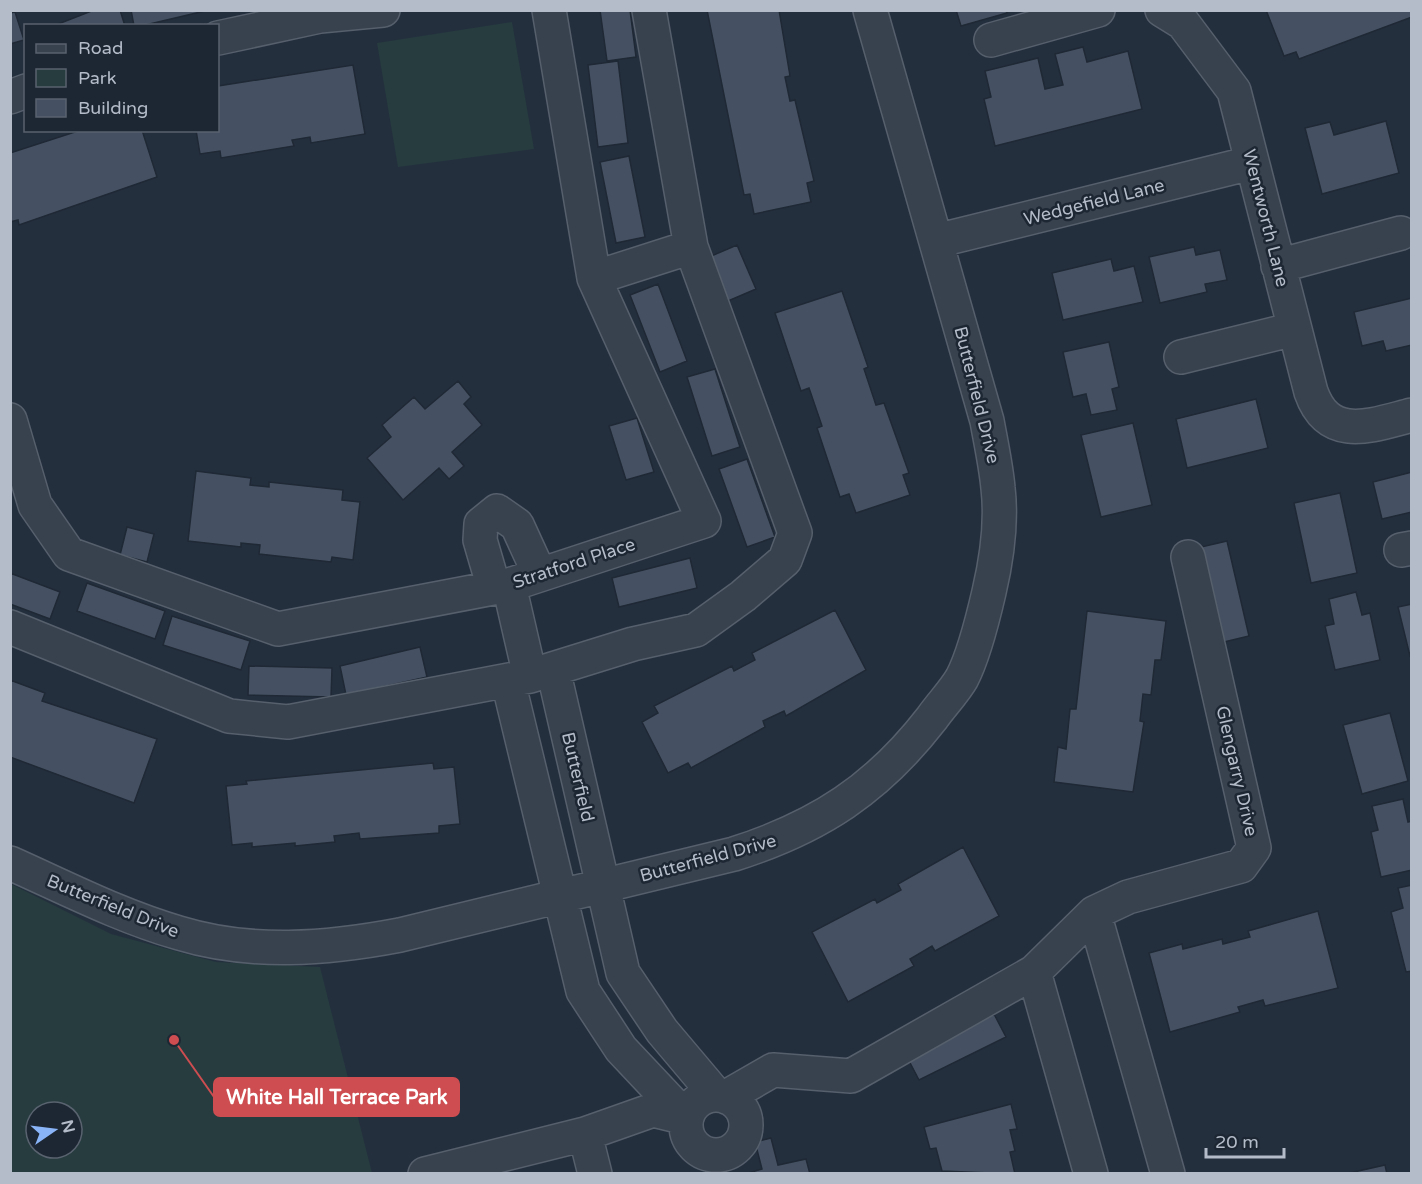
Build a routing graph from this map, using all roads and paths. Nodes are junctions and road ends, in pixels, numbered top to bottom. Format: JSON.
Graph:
{"nodes":[{"id":1,"x":383,"y":10,"type":"edge"},
{"id":2,"x":549,"y":10,"type":"edge"},
{"id":3,"x":649,"y":10,"type":"edge"},
{"id":4,"x":870,"y":10,"type":"edge"},
{"id":5,"x":1098,"y":10,"type":"edge"},
{"id":6,"x":1180,"y":15,"type":"edge"},
{"id":7,"x":219,"y":38,"type":"edge"},
{"id":8,"x":991,"y":40,"type":"dead end"},
{"id":9,"x":1251,"y":163,"type":"junction"},
{"id":10,"x":1401,"y":233,"type":"dead end"},
{"id":11,"x":936,"y":241,"type":"junction"},
{"id":12,"x":691,"y":247,"type":"junction"},
{"id":13,"x":1278,"y":266,"type":"junction"},
{"id":14,"x":594,"y":278,"type":"junction"},
{"id":15,"x":1294,"y":329,"type":"junction"},
{"id":16,"x":1181,"y":357,"type":"dead end"},
{"id":17,"x":1412,"y":415,"type":"edge"},
{"id":18,"x":10,"y":420,"type":"edge"},
{"id":19,"x":23,"y":510,"type":"edge"},
{"id":20,"x":1188,"y":557,"type":"dead end"},
{"id":21,"x":539,"y":573,"type":"junction"},
{"id":22,"x":501,"y":586,"type":"junction"},
{"id":23,"x":10,"y":627,"type":"edge"},
{"id":24,"x":530,"y":676,"type":"junction"},
{"id":25,"x":10,"y":863,"type":"edge"},
{"id":26,"x":602,"y":885,"type":"junction"},
{"id":27,"x":560,"y":895,"type":"junction"},
{"id":28,"x":1094,"y":914,"type":"junction"},
{"id":29,"x":1035,"y":972,"type":"junction"},
{"id":30,"x":721,"y":1096,"type":"junction"},
{"id":31,"x":686,"y":1118,"type":"junction"},
{"id":32,"x":585,"y":1134,"type":"junction"},
{"id":33,"x":425,"y":1173,"type":"edge"},
{"id":34,"x":595,"y":1173,"type":"edge"},
{"id":35,"x":1091,"y":1173,"type":"edge"},
{"id":36,"x":1168,"y":1173,"type":"edge"}],
"edges":[{"from":1,"to":7,"type":"street"},
{"from":2,"to":14,"type":"street","name":"Stratford Place"},
{"from":3,"to":12,"type":"street"},
{"from":4,"to":11,"type":"street","name":"Butterfield Drive"},
{"from":5,"to":8,"type":"street"},
{"from":6,"to":9,"type":"street","name":"Wentworth Lane"},
{"from":9,"to":11,"type":"street","name":"Wedgefield Lane"},
{"from":9,"to":13,"type":"street","name":"Wentworth Lane"},
{"from":10,"to":13,"type":"street"},
{"from":11,"to":26,"type":"street","name":"Butterfield Drive"},
{"from":12,"to":14,"type":"street"},
{"from":12,"to":24,"type":"street"},
{"from":13,"to":15,"type":"street","name":"Wentworth Lane"},
{"from":14,"to":21,"type":"street","name":"Stratford Place"},
{"from":15,"to":16,"type":"street"},
{"from":15,"to":17,"type":"street","name":"Wentworth Lane"},
{"from":18,"to":19,"type":"street","name":"Stratford Place"},
{"from":19,"to":22,"type":"street","name":"Stratford Place"},
{"from":20,"to":28,"type":"street","name":"Glengarry Drive"},
{"from":21,"to":22,"type":"street","name":"Stratford Place"},
{"from":21,"to":22,"type":"street","name":"Butterfield"},
{"from":22,"to":24,"type":"street","name":"Butterfield"},
{"from":23,"to":24,"type":"street"},
{"from":24,"to":26,"type":"street","name":"Butterfield"},
{"from":24,"to":27,"type":"street","name":"Butterfield"},
{"from":25,"to":27,"type":"street","name":"Butterfield Drive"},
{"from":26,"to":27,"type":"street","name":"Butterfield Drive"},
{"from":26,"to":30,"type":"street"},
{"from":27,"to":31,"type":"street"},
{"from":28,"to":29,"type":"street","name":"Glengarry Drive"},
{"from":28,"to":36,"type":"street"},
{"from":29,"to":30,"type":"street","name":"Glengarry Drive"},
{"from":29,"to":35,"type":"street"},
{"from":30,"to":31,"type":"street","name":"Glengarry Drive"},
{"from":30,"to":31,"type":"street"},
{"from":31,"to":32,"type":"street"},
{"from":32,"to":33,"type":"street"},
{"from":32,"to":34,"type":"street"}]}
